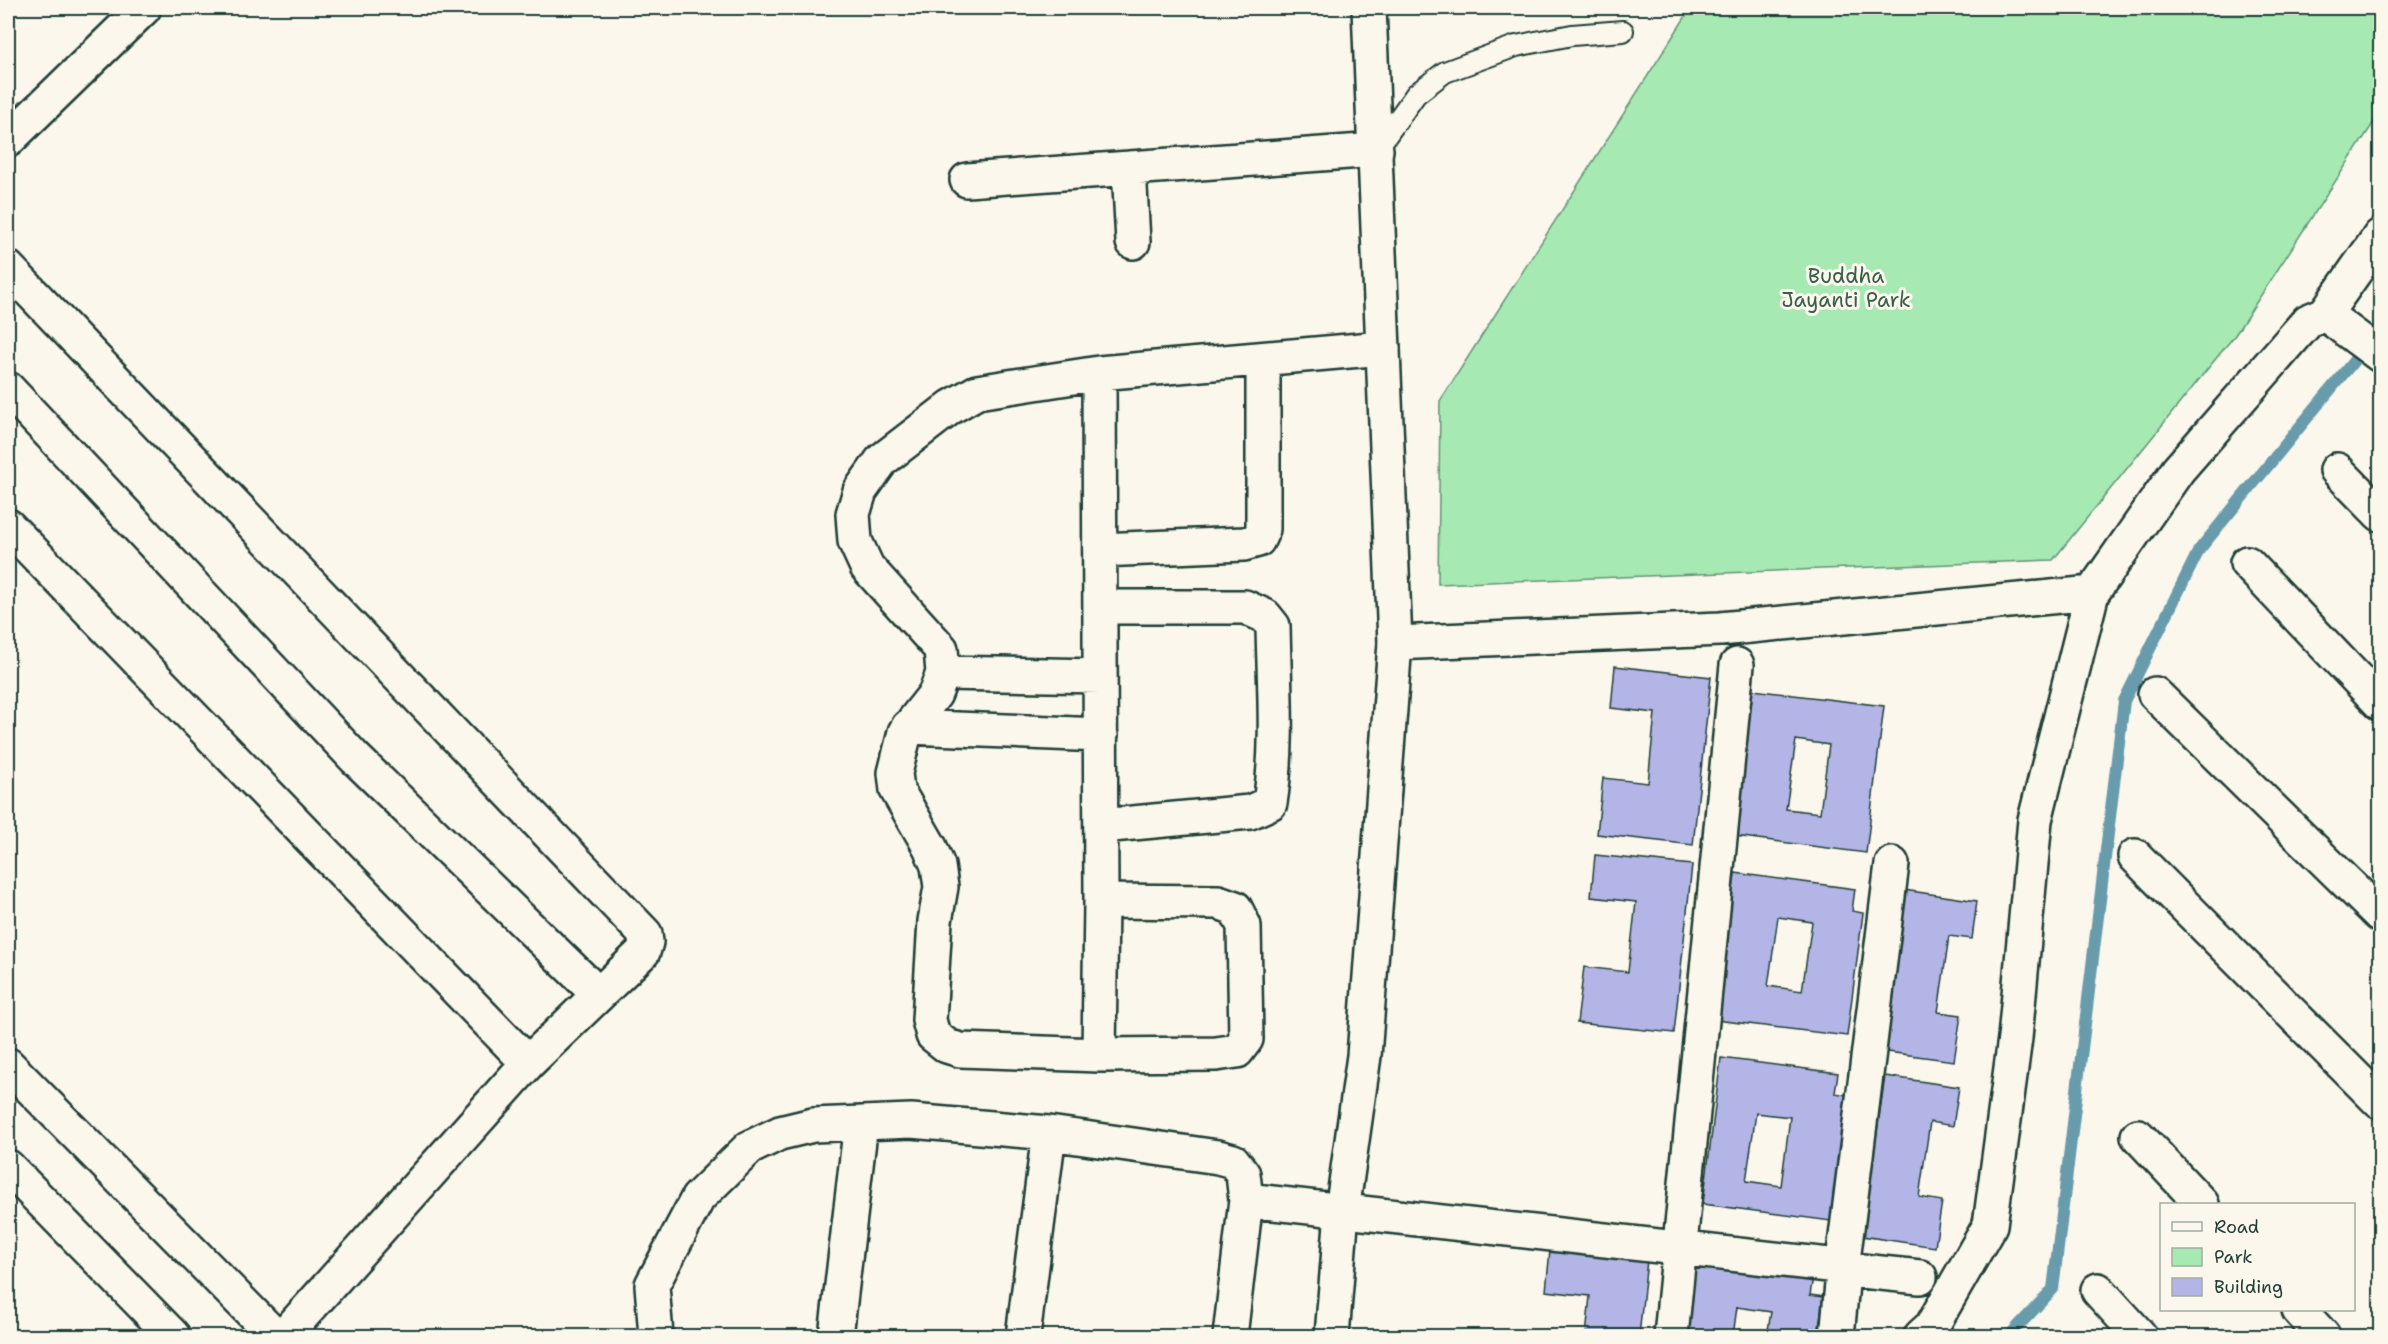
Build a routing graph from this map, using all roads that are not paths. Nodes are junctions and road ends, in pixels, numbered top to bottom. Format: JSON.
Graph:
{"nodes":[{"id":1,"x":144,"y":8,"type":"edge"},
{"id":2,"x":1369,"y":8,"type":"edge"},
{"id":3,"x":1623,"y":31,"type":"dead end"},
{"id":4,"x":8,"y":140,"type":"edge"},
{"id":5,"x":1376,"y":150,"type":"junction"},
{"id":6,"x":1129,"y":168,"type":"junction"},
{"id":7,"x":967,"y":180,"type":"dead end"},
{"id":8,"x":2380,"y":236,"type":"edge"},
{"id":9,"x":1133,"y":242,"type":"dead end"},
{"id":10,"x":8,"y":268,"type":"edge"},
{"id":11,"x":2325,"y":314,"type":"junction"},
{"id":12,"x":2371,"y":347,"type":"edge"},
{"id":13,"x":1383,"y":348,"type":"junction"},
{"id":14,"x":1263,"y":359,"type":"junction"},
{"id":15,"x":1099,"y":373,"type":"junction"},
{"id":16,"x":8,"y":389,"type":"edge"},
{"id":17,"x":2337,"y":470,"type":"dead end"},
{"id":18,"x":2380,"y":514,"type":"edge"},
{"id":19,"x":8,"y":526,"type":"edge"},
{"id":20,"x":1100,"y":550,"type":"junction"},
{"id":21,"x":2247,"y":563,"type":"dead end"},
{"id":22,"x":2092,"y":593,"type":"junction"},
{"id":23,"x":1100,"y":607,"type":"junction"},
{"id":24,"x":1395,"y":643,"type":"junction"},
{"id":25,"x":1737,"y":665,"type":"dead end"},
{"id":26,"x":944,"y":673,"type":"junction"},
{"id":27,"x":1100,"y":676,"type":"junction"},
{"id":28,"x":2155,"y":694,"type":"dead end"},
{"id":29,"x":2380,"y":703,"type":"edge"},
{"id":30,"x":908,"y":727,"type":"junction"},
{"id":31,"x":1101,"y":735,"type":"junction"},
{"id":32,"x":1101,"y":826,"type":"junction"},
{"id":33,"x":2135,"y":856,"type":"dead end"},
{"id":34,"x":1892,"y":864,"type":"dead end"},
{"id":35,"x":1101,"y":901,"type":"junction"},
{"id":36,"x":2380,"y":915,"type":"edge"},
{"id":37,"x":598,"y":994,"type":"junction"},
{"id":38,"x":1099,"y":1054,"type":"junction"},
{"id":39,"x":528,"y":1063,"type":"junction"},
{"id":40,"x":8,"y":1065,"type":"edge"},
{"id":41,"x":2380,"y":1102,"type":"edge"},
{"id":42,"x":861,"y":1123,"type":"junction"},
{"id":43,"x":1049,"y":1133,"type":"junction"},
{"id":44,"x":2138,"y":1136,"type":"dead end"},
{"id":45,"x":8,"y":1167,"type":"edge"},
{"id":46,"x":1246,"y":1200,"type":"junction"},
{"id":47,"x":2201,"y":1203,"type":"edge"},
{"id":48,"x":1342,"y":1211,"type":"junction"},
{"id":49,"x":1680,"y":1249,"type":"junction"},
{"id":50,"x":1842,"y":1269,"type":"junction"},
{"id":51,"x":1920,"y":1277,"type":"dead end"},
{"id":52,"x":2098,"y":1290,"type":"dead end"},
{"id":53,"x":2300,"y":1311,"type":"edge"},
{"id":54,"x":173,"y":1336,"type":"edge"},
{"id":55,"x":275,"y":1336,"type":"edge"},
{"id":56,"x":284,"y":1336,"type":"edge"},
{"id":57,"x":656,"y":1336,"type":"edge"},
{"id":58,"x":836,"y":1336,"type":"edge"},
{"id":59,"x":1023,"y":1336,"type":"edge"},
{"id":60,"x":1230,"y":1336,"type":"edge"},
{"id":61,"x":1332,"y":1336,"type":"edge"},
{"id":62,"x":1671,"y":1336,"type":"edge"},
{"id":63,"x":1837,"y":1336,"type":"edge"},
{"id":64,"x":1922,"y":1336,"type":"edge"},
{"id":65,"x":2140,"y":1336,"type":"edge"},
{"id":66,"x":2323,"y":1336,"type":"edge"}],
"edges":[{"from":1,"to":4,"type":"street"},
{"from":2,"to":5,"type":"street"},
{"from":3,"to":5,"type":"lane"},
{"from":5,"to":6,"type":"street"},
{"from":5,"to":13,"type":"street"},
{"from":6,"to":7,"type":"street"},
{"from":6,"to":9,"type":"street"},
{"from":8,"to":11,"type":"street"},
{"from":10,"to":37,"type":"street"},
{"from":11,"to":12,"type":"street"},
{"from":11,"to":22,"type":"street"},
{"from":13,"to":14,"type":"street"},
{"from":13,"to":24,"type":"street"},
{"from":14,"to":15,"type":"street"},
{"from":14,"to":20,"type":"street"},
{"from":15,"to":20,"type":"street"},
{"from":15,"to":26,"type":"street"},
{"from":16,"to":37,"type":"street"},
{"from":17,"to":18,"type":"street"},
{"from":19,"to":39,"type":"street"},
{"from":20,"to":23,"type":"street"},
{"from":21,"to":29,"type":"street"},
{"from":22,"to":24,"type":"street"},
{"from":22,"to":64,"type":"street"},
{"from":23,"to":27,"type":"street"},
{"from":23,"to":32,"type":"street"},
{"from":24,"to":48,"type":"street"},
{"from":25,"to":49,"type":"street"},
{"from":26,"to":27,"type":"street"},
{"from":26,"to":30,"type":"street"},
{"from":27,"to":31,"type":"street"},
{"from":28,"to":36,"type":"street"},
{"from":30,"to":31,"type":"street"},
{"from":30,"to":38,"type":"street"},
{"from":31,"to":32,"type":"street"},
{"from":32,"to":35,"type":"street"},
{"from":33,"to":41,"type":"street"},
{"from":34,"to":50,"type":"street"},
{"from":35,"to":38,"type":"street"},
{"from":35,"to":38,"type":"street"},
{"from":37,"to":39,"type":"street"},
{"from":39,"to":56,"type":"street"},
{"from":40,"to":55,"type":"street"},
{"from":42,"to":43,"type":"street"},
{"from":42,"to":57,"type":"street"},
{"from":42,"to":58,"type":"street"},
{"from":43,"to":46,"type":"street"},
{"from":43,"to":59,"type":"street"},
{"from":44,"to":47,"type":"street"},
{"from":45,"to":54,"type":"street"},
{"from":46,"to":48,"type":"street"},
{"from":46,"to":60,"type":"street"},
{"from":48,"to":49,"type":"street"},
{"from":48,"to":61,"type":"street"},
{"from":49,"to":50,"type":"street"},
{"from":49,"to":62,"type":"street"},
{"from":50,"to":51,"type":"street"},
{"from":50,"to":63,"type":"street"},
{"from":52,"to":65,"type":"street"},
{"from":53,"to":66,"type":"street"}]}
